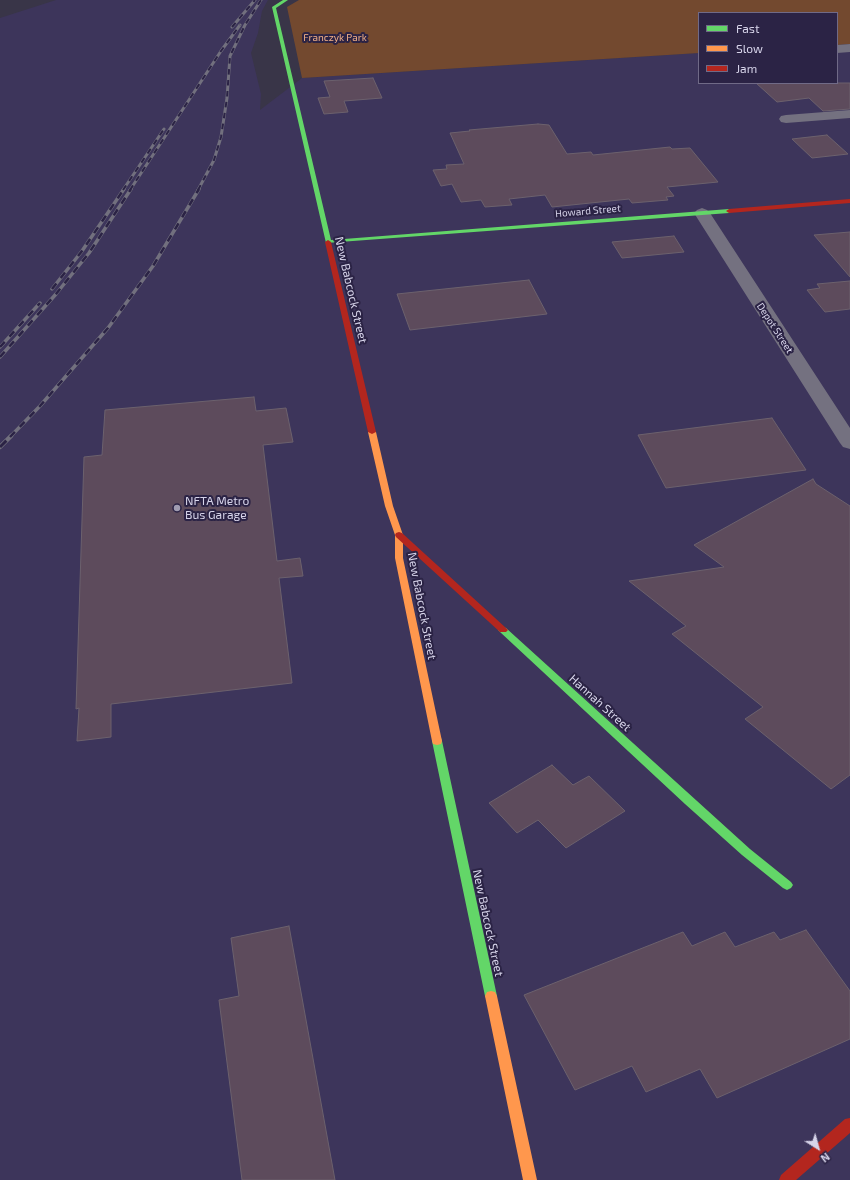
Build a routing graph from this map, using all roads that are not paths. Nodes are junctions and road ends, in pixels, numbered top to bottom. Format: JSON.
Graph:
{"nodes":[{"id":1,"x":286,"y":0,"type":"edge"},
{"id":2,"x":850,"y":48,"type":"edge"},
{"id":3,"x":838,"y":49,"type":"edge"},
{"id":4,"x":850,"y":114,"type":"edge"},
{"id":5,"x":786,"y":119,"type":"dead end"},
{"id":6,"x":850,"y":201,"type":"edge"},
{"id":7,"x":702,"y":213,"type":"junction"},
{"id":8,"x":328,"y":242,"type":"junction"},
{"id":9,"x":850,"y":443,"type":"edge"},
{"id":10,"x":399,"y":535,"type":"junction"},
{"id":11,"x":787,"y":885,"type":"dead end"},
{"id":12,"x":850,"y":1124,"type":"edge"},
{"id":13,"x":530,"y":1180,"type":"edge"},
{"id":14,"x":786,"y":1180,"type":"edge"}],
"edges":[{"from":1,"to":8,"type":"street","name":"New Babcock Street"},
{"from":2,"to":3,"type":"street"},
{"from":4,"to":5,"type":"street"},
{"from":6,"to":7,"type":"street","name":"Howard Street"},
{"from":7,"to":8,"type":"street","name":"Howard Street"},
{"from":7,"to":9,"type":"street","name":"Depot Street"},
{"from":8,"to":10,"type":"street","name":"New Babcock Street"},
{"from":10,"to":11,"type":"street","name":"Hannah Street"},
{"from":10,"to":13,"type":"street","name":"New Babcock Street"},
{"from":12,"to":14,"type":"street"}]}
